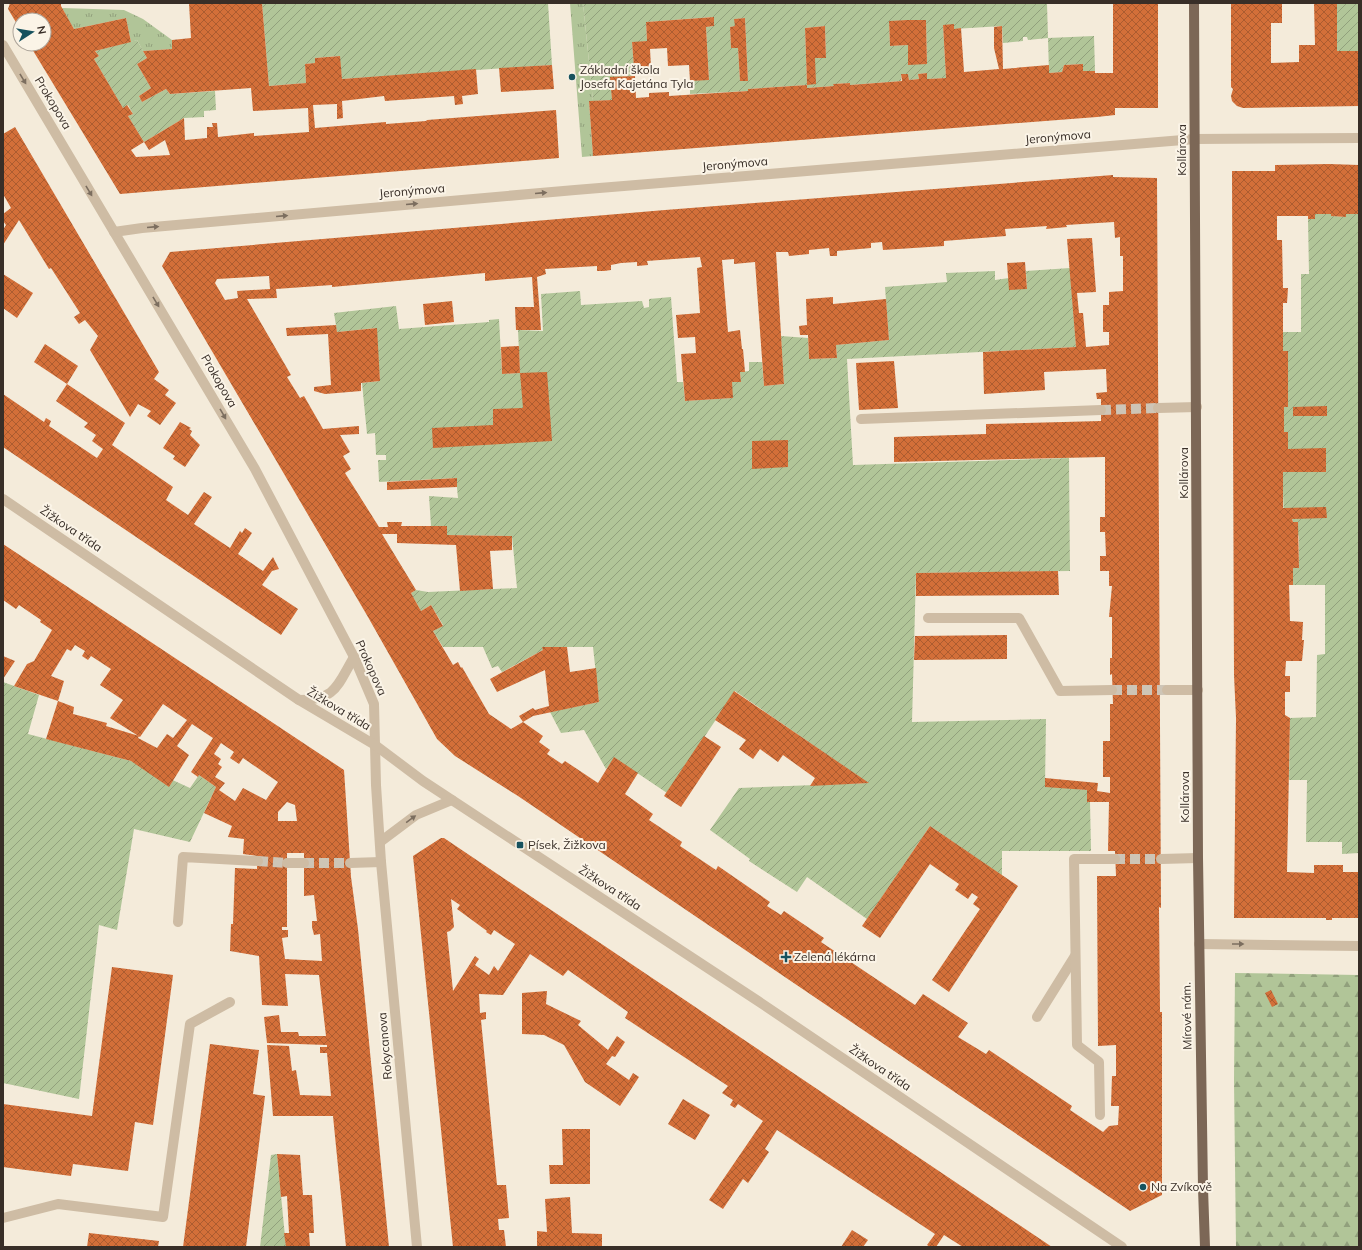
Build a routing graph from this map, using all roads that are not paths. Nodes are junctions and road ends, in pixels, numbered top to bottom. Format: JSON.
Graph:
{"nodes":[{"id":1,"x":1194,"y":3,"type":"edge"},
{"id":2,"x":3,"y":45,"type":"edge"},
{"id":3,"x":1359,"y":138,"type":"edge"},
{"id":4,"x":1195,"y":139,"type":"junction"},
{"id":5,"x":114,"y":232,"type":"junction"},
{"id":6,"x":1197,"y":407,"type":"junction"},
{"id":7,"x":1158,"y":408,"type":"tunnel mouth"},
{"id":8,"x":1101,"y":410,"type":"tunnel mouth"},
{"id":9,"x":861,"y":418,"type":"dead end"},
{"id":10,"x":3,"y":499,"type":"edge"},
{"id":11,"x":928,"y":618,"type":"dead end"},
{"id":12,"x":354,"y":658,"type":"junction"},
{"id":13,"x":1112,"y":690,"type":"tunnel mouth"},
{"id":14,"x":1167,"y":690,"type":"tunnel mouth"},
{"id":15,"x":1198,"y":690,"type":"junction"},
{"id":16,"x":299,"y":700,"type":"junction"},
{"id":17,"x":375,"y":745,"type":"junction"},
{"id":18,"x":452,"y":800,"type":"junction"},
{"id":19,"x":380,"y":842,"type":"junction"},
{"id":20,"x":1198,"y":858,"type":"junction"},
{"id":21,"x":1115,"y":859,"type":"tunnel mouth"},
{"id":22,"x":1161,"y":859,"type":"tunnel mouth"},
{"id":23,"x":258,"y":861,"type":"tunnel mouth"},
{"id":24,"x":381,"y":862,"type":"junction"},
{"id":25,"x":287,"y":863,"type":"tunnel mouth"},
{"id":26,"x":304,"y":863,"type":"tunnel mouth"},
{"id":27,"x":350,"y":863,"type":"tunnel mouth"},
{"id":28,"x":178,"y":922,"type":"dead end"},
{"id":29,"x":1199,"y":944,"type":"junction"},
{"id":30,"x":1359,"y":946,"type":"edge"},
{"id":31,"x":1075,"y":956,"type":"junction"},
{"id":32,"x":230,"y":1002,"type":"dead end"},
{"id":33,"x":1037,"y":1017,"type":"dead end"},
{"id":34,"x":1100,"y":1115,"type":"dead end"},
{"id":35,"x":3,"y":1218,"type":"edge"},
{"id":36,"x":417,"y":1247,"type":"edge"},
{"id":37,"x":1122,"y":1247,"type":"edge"},
{"id":38,"x":1205,"y":1247,"type":"edge"}],
"edges":[{"from":1,"to":4,"type":"main road","name":"Kollárova"},
{"from":2,"to":5,"type":"street","name":"Prokopova","one_way":true},
{"from":3,"to":4,"type":"street","name":"Jeronýmova"},
{"from":5,"to":4,"type":"street","name":"Jeronýmova","one_way":true},
{"from":4,"to":6,"type":"main road","name":"Kollárova"},
{"from":5,"to":12,"type":"street","name":"Prokopova","one_way":true},
{"from":6,"to":7,"type":"street"},
{"from":6,"to":15,"type":"main road","name":"Kollárova"},
{"from":8,"to":9,"type":"street"},
{"from":10,"to":16,"type":"street","name":"Žižkova třída"},
{"from":11,"to":13,"type":"street"},
{"from":12,"to":16,"type":"street"},
{"from":12,"to":17,"type":"street","name":"Prokopova"},
{"from":14,"to":15,"type":"street"},
{"from":15,"to":20,"type":"main road","name":"Kollárova"},
{"from":16,"to":17,"type":"street","name":"Žižkova třída"},
{"from":17,"to":18,"type":"street","name":"Žižkova třída"},
{"from":17,"to":19,"type":"street","name":"Rokycanova"},
{"from":19,"to":18,"type":"street","one_way":true},
{"from":18,"to":37,"type":"street","name":"Žižkova třída"},
{"from":19,"to":24,"type":"street","name":"Rokycanova"},
{"from":20,"to":22,"type":"street"},
{"from":20,"to":29,"type":"main road","name":"Kollárova"},
{"from":21,"to":31,"type":"street"},
{"from":23,"to":28,"type":"street"},
{"from":24,"to":27,"type":"street"},
{"from":24,"to":36,"type":"street","name":"Rokycanova"},
{"from":25,"to":26,"type":"street"},
{"from":29,"to":30,"type":"street","one_way":true},
{"from":29,"to":38,"type":"main road","name":"Mírové nám."},
{"from":31,"to":33,"type":"street"},
{"from":31,"to":34,"type":"street"},
{"from":32,"to":35,"type":"street"}]}
